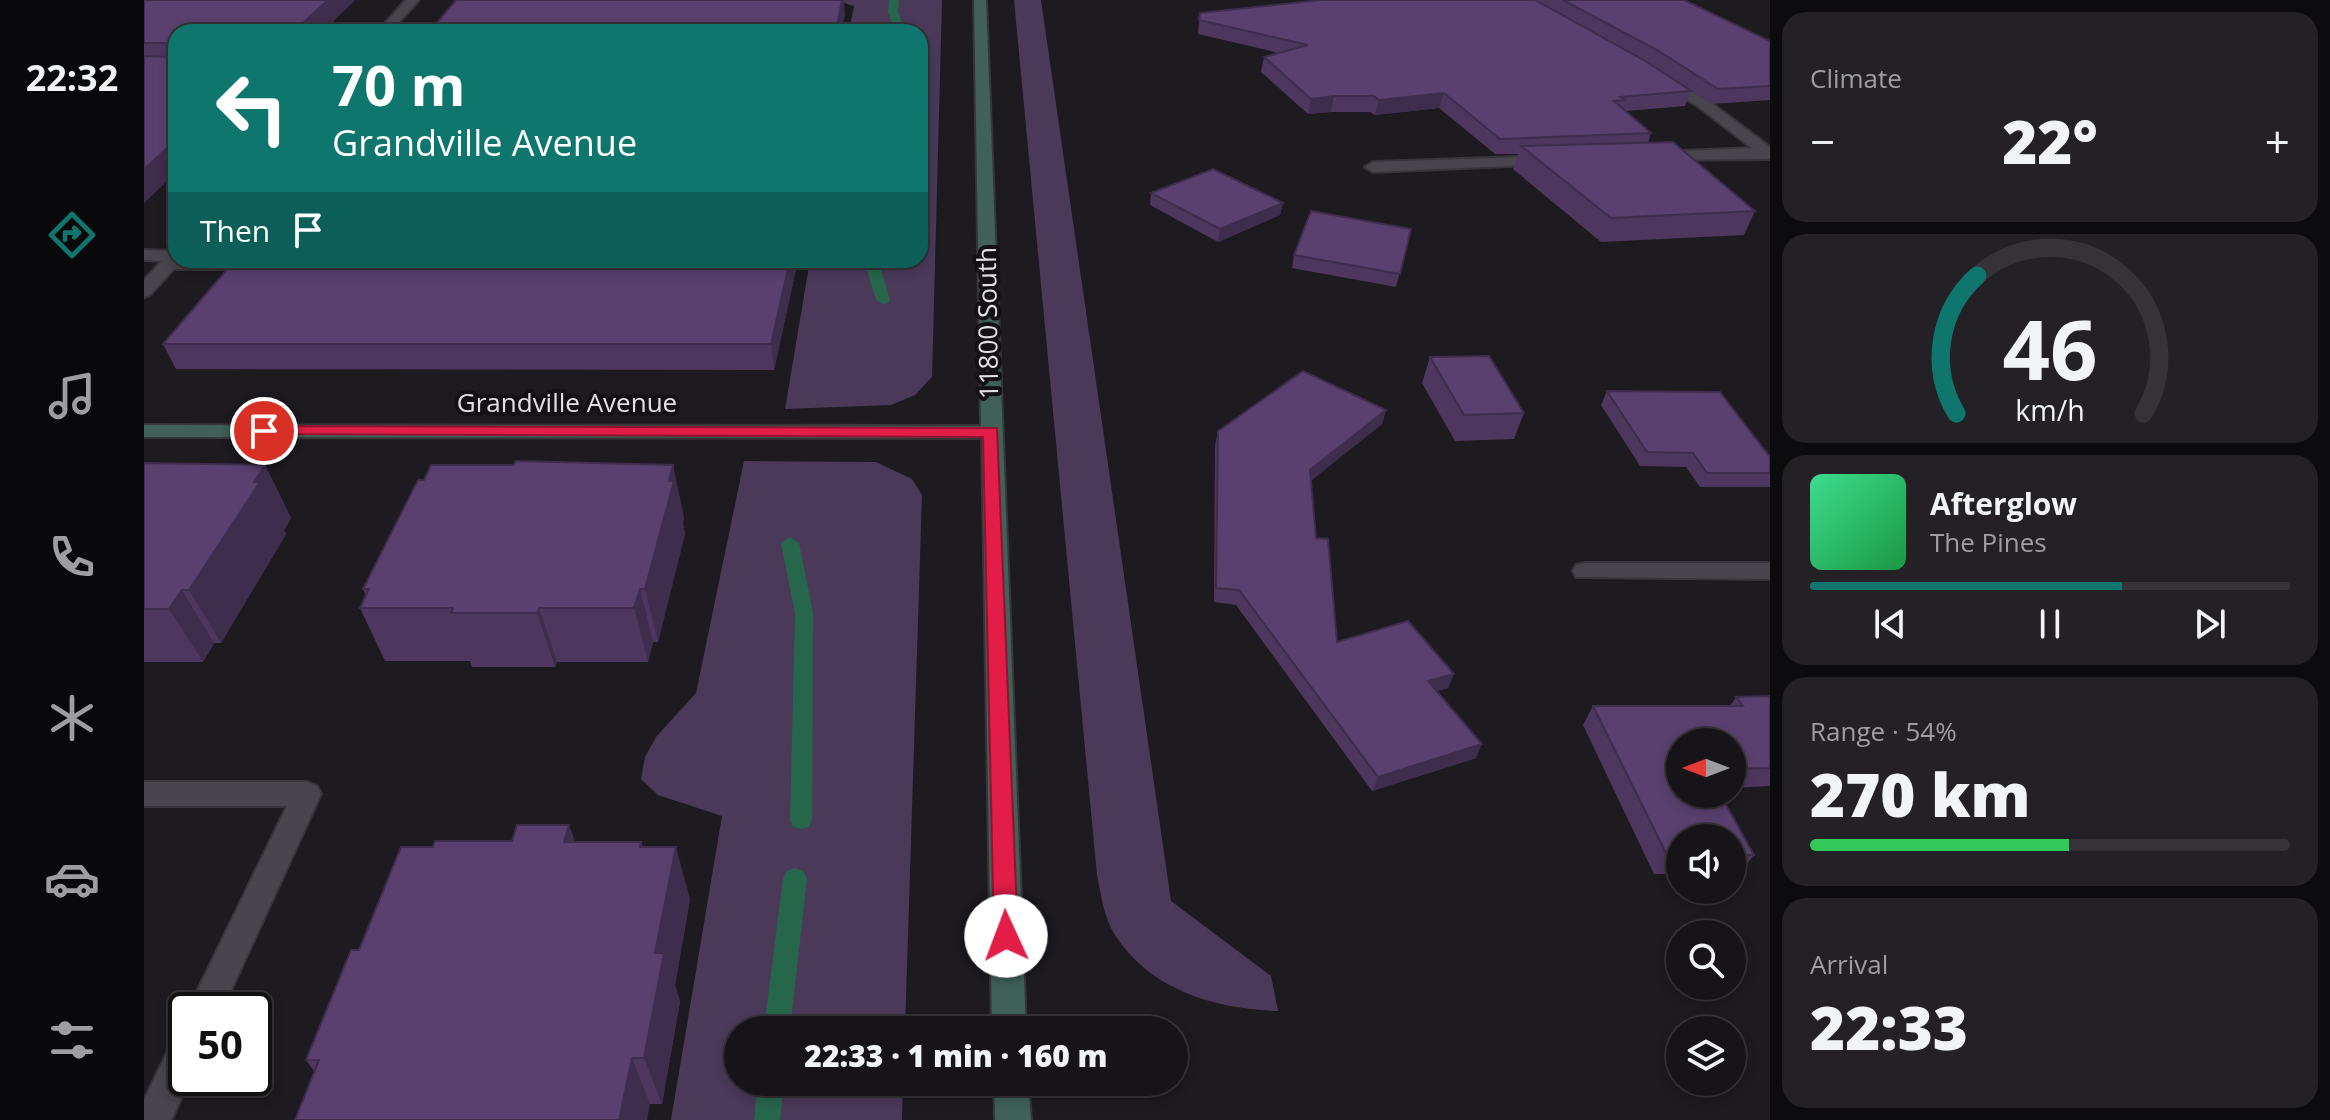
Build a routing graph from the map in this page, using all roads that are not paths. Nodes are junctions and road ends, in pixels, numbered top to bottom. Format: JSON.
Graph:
{"nodes":[{"id":1,"x":413,"y":0,"type":"edge"},
{"id":2,"x":980,"y":0,"type":"edge"},
{"id":3,"x":390,"y":24,"type":"edge"},
{"id":4,"x":1649,"y":71,"type":"edge"},
{"id":5,"x":1769,"y":153,"type":"edge"},
{"id":6,"x":1640,"y":157,"type":"edge"},
{"id":7,"x":1562,"y":160,"type":"edge"},
{"id":8,"x":1373,"y":167,"type":"dead end"},
{"id":9,"x":144,"y":255,"type":"edge"},
{"id":10,"x":168,"y":258,"type":"edge"},
{"id":11,"x":168,"y":265,"type":"edge"},
{"id":12,"x":144,"y":291,"type":"edge"},
{"id":13,"x":144,"y":431,"type":"edge"},
{"id":14,"x":991,"y":432,"type":"junction"},
{"id":15,"x":1585,"y":571,"type":"dead end"},
{"id":16,"x":1770,"y":571,"type":"edge"},
{"id":17,"x":144,"y":794,"type":"edge"},
{"id":18,"x":214,"y":992,"type":"edge"},
{"id":19,"x":1009,"y":1016,"type":"edge"},
{"id":20,"x":168,"y":1088,"type":"edge"},
{"id":21,"x":1012,"y":1096,"type":"edge"},
{"id":22,"x":153,"y":1120,"type":"edge"},
{"id":23,"x":1013,"y":1120,"type":"edge"}],
"edges":[{"from":1,"to":3,"type":"street"},
{"from":2,"to":14,"type":"main road","name":"11800 South"},
{"from":4,"to":5,"type":"street"},
{"from":5,"to":6,"type":"street"},
{"from":7,"to":8,"type":"street"},
{"from":9,"to":10,"type":"street"},
{"from":11,"to":12,"type":"street"},
{"from":13,"to":14,"type":"main road","name":"Grandville Avenue"},
{"from":14,"to":19,"type":"main road","name":"11800 South"},
{"from":15,"to":16,"type":"street"},
{"from":17,"to":18,"type":"street"},
{"from":20,"to":22,"type":"street"},
{"from":21,"to":23,"type":"main road"}]}
